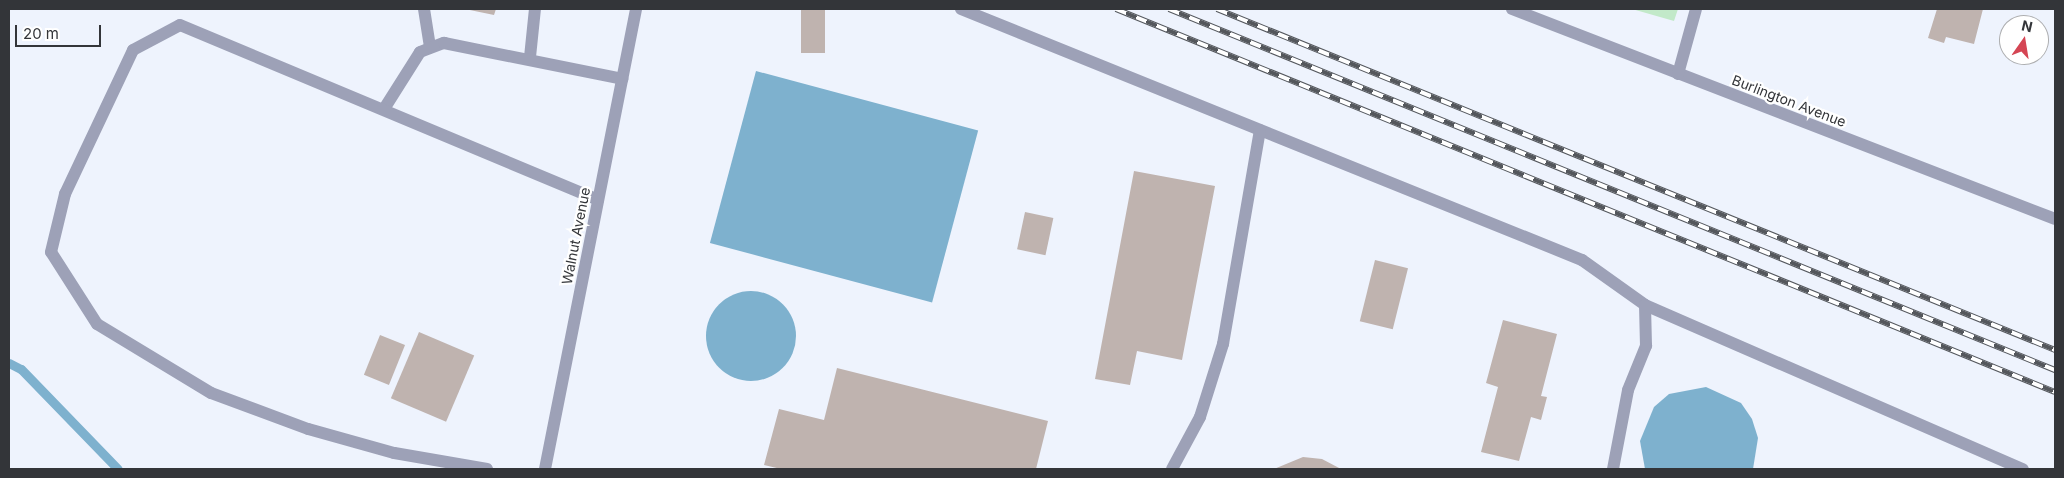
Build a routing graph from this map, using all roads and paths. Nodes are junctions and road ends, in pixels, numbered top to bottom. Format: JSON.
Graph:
{"nodes":[{"id":1,"x":424,"y":9,"type":"edge"},
{"id":2,"x":535,"y":9,"type":"edge"},
{"id":3,"x":636,"y":9,"type":"edge"},
{"id":4,"x":961,"y":9,"type":"edge"},
{"id":5,"x":1512,"y":9,"type":"edge"},
{"id":6,"x":1696,"y":9,"type":"edge"},
{"id":7,"x":430,"y":48,"type":"junction"},
{"id":8,"x":530,"y":57,"type":"junction"},
{"id":9,"x":1678,"y":74,"type":"junction"},
{"id":10,"x":622,"y":79,"type":"junction"},
{"id":11,"x":384,"y":109,"type":"junction"},
{"id":12,"x":1260,"y":130,"type":"junction"},
{"id":13,"x":598,"y":200,"type":"junction"},
{"id":14,"x":2055,"y":219,"type":"edge"},
{"id":15,"x":1645,"y":305,"type":"junction"},
{"id":16,"x":487,"y":469,"type":"edge"},
{"id":17,"x":545,"y":469,"type":"edge"},
{"id":18,"x":1172,"y":469,"type":"edge"},
{"id":19,"x":1613,"y":469,"type":"edge"},
{"id":20,"x":2023,"y":469,"type":"edge"}],
"edges":[{"from":1,"to":7,"type":"street"},
{"from":2,"to":8,"type":"street"},
{"from":3,"to":10,"type":"street","name":"Walnut Avenue"},
{"from":4,"to":12,"type":"street"},
{"from":5,"to":9,"type":"street","name":"Burlington Avenue"},
{"from":6,"to":9,"type":"street"},
{"from":7,"to":8,"type":"street"},
{"from":7,"to":11,"type":"street"},
{"from":8,"to":10,"type":"street"},
{"from":9,"to":14,"type":"street","name":"Burlington Avenue"},
{"from":10,"to":13,"type":"street","name":"Walnut Avenue"},
{"from":11,"to":13,"type":"street"},
{"from":11,"to":16,"type":"street"},
{"from":12,"to":15,"type":"street"},
{"from":12,"to":18,"type":"street"},
{"from":13,"to":17,"type":"street","name":"Walnut Avenue"},
{"from":15,"to":19,"type":"street"},
{"from":15,"to":20,"type":"street"}]}
